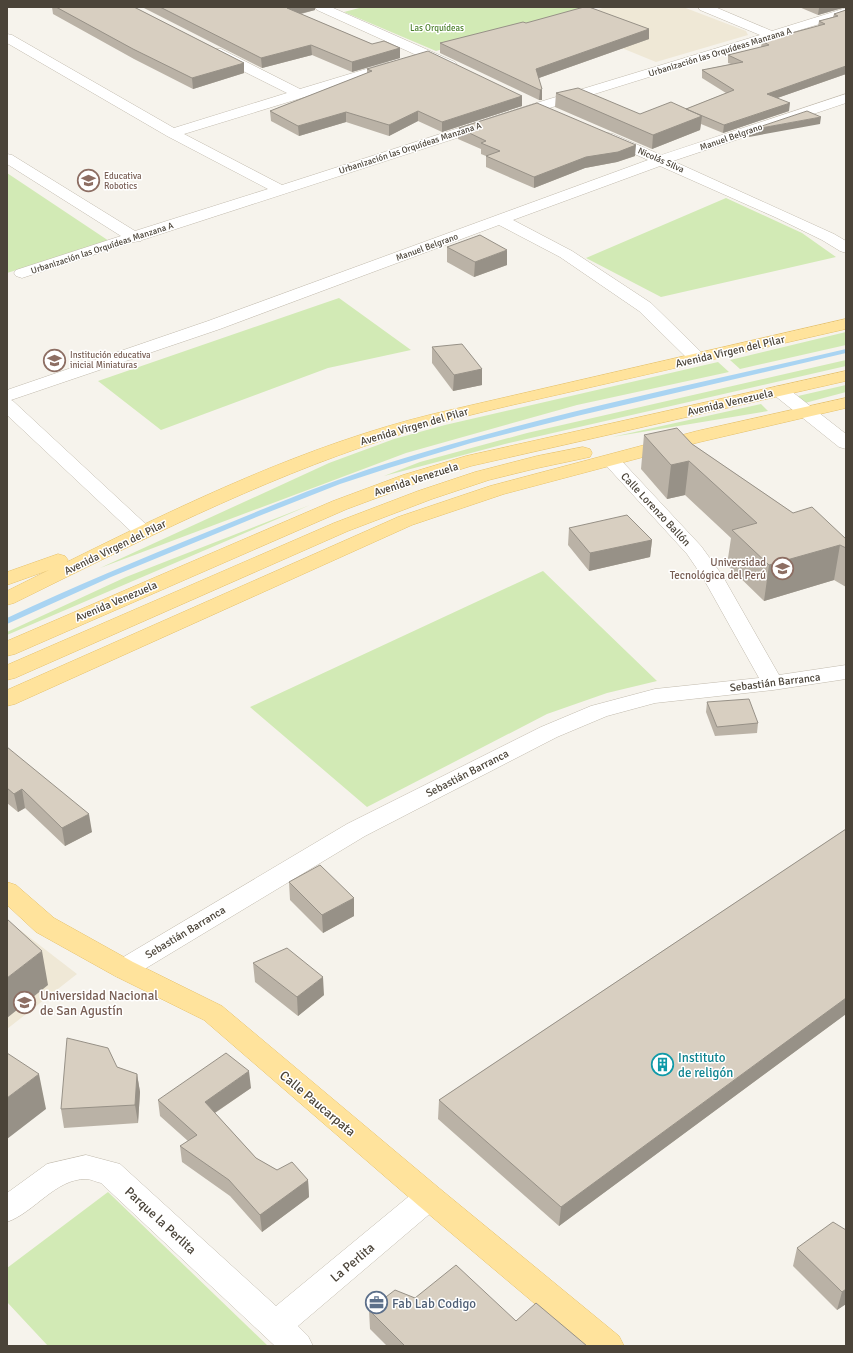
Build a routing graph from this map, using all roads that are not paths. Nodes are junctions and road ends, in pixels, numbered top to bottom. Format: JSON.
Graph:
{"nodes":[{"id":1,"x":321,"y":7,"type":"edge"},
{"id":2,"x":704,"y":7,"type":"edge"},
{"id":3,"x":846,"y":12,"type":"edge"},
{"id":4,"x":774,"y":36,"type":"junction"},
{"id":5,"x":7,"y":38,"type":"edge"},
{"id":6,"x":207,"y":47,"type":"edge"},
{"id":7,"x":429,"y":55,"type":"junction"},
{"id":8,"x":463,"y":71,"type":"edge"},
{"id":9,"x":299,"y":94,"type":"junction"},
{"id":10,"x":518,"y":97,"type":"edge"},
{"id":11,"x":846,"y":98,"type":"edge"},
{"id":12,"x":538,"y":107,"type":"junction"},
{"id":13,"x":560,"y":117,"type":"edge"},
{"id":14,"x":596,"y":132,"type":"edge"},
{"id":15,"x":172,"y":133,"type":"junction"},
{"id":16,"x":7,"y":158,"type":"edge"},
{"id":17,"x":662,"y":160,"type":"junction"},
{"id":18,"x":279,"y":190,"type":"junction"},
{"id":19,"x":501,"y":220,"type":"junction"},
{"id":20,"x":134,"y":238,"type":"junction"},
{"id":21,"x":846,"y":248,"type":"edge"},
{"id":22,"x":22,"y":273,"type":"dead end"},
{"id":23,"x":846,"y":324,"type":"edge"},
{"id":24,"x":697,"y":358,"type":"junction"},
{"id":25,"x":846,"y":376,"type":"edge"},
{"id":26,"x":780,"y":391,"type":"junction"},
{"id":27,"x":7,"y":396,"type":"edge"},
{"id":28,"x":846,"y":403,"type":"edge"},
{"id":29,"x":7,"y":405,"type":"edge"},
{"id":30,"x":807,"y":413,"type":"junction"},
{"id":31,"x":697,"y":437,"type":"junction"},
{"id":32,"x":846,"y":443,"type":"edge"},
{"id":33,"x":611,"y":461,"type":"junction"},
{"id":34,"x":143,"y":532,"type":"junction"},
{"id":35,"x":104,"y":552,"type":"junction"},
{"id":36,"x":7,"y":579,"type":"edge"},
{"id":37,"x":7,"y":599,"type":"edge"},
{"id":38,"x":7,"y":649,"type":"edge"},
{"id":39,"x":846,"y":672,"type":"edge"},
{"id":40,"x":7,"y":673,"type":"edge"},
{"id":41,"x":773,"y":683,"type":"junction"},
{"id":42,"x":7,"y":699,"type":"edge"},
{"id":43,"x":7,"y":891,"type":"edge"},
{"id":44,"x":124,"y":969,"type":"junction"},
{"id":45,"x":429,"y":1197,"type":"junction"},
{"id":46,"x":7,"y":1209,"type":"edge"},
{"id":47,"x":275,"y":1326,"type":"junction"},
{"id":48,"x":298,"y":1346,"type":"edge"},
{"id":49,"x":608,"y":1346,"type":"edge"}],
"edges":[{"from":1,"to":7,"type":"street"},
{"from":2,"to":4,"type":"street"},
{"from":3,"to":4,"type":"street","name":"Urbanización las Orquídeas Manzana A"},
{"from":4,"to":12,"type":"street","name":"Urbanización las Orquídeas Manzana A"},
{"from":5,"to":15,"type":"street"},
{"from":6,"to":9,"type":"street"},
{"from":7,"to":8,"type":"street"},
{"from":7,"to":9,"type":"street"},
{"from":9,"to":15,"type":"street"},
{"from":10,"to":12,"type":"street"},
{"from":11,"to":17,"type":"street","name":"Manuel Belgrano"},
{"from":12,"to":13,"type":"street"},
{"from":12,"to":18,"type":"street","name":"Urbanización las Orquídeas Manzana A"},
{"from":14,"to":17,"type":"street","name":"Nicolás SIlva"},
{"from":15,"to":18,"type":"street"},
{"from":16,"to":20,"type":"street"},
{"from":17,"to":19,"type":"street","name":"Manuel Belgrano"},
{"from":17,"to":21,"type":"street","name":"Nicolás SIlva"},
{"from":18,"to":20,"type":"street","name":"Urbanización las Orquídeas Manzana A"},
{"from":19,"to":24,"type":"street"},
{"from":19,"to":27,"type":"street","name":"Manuel Belgrano"},
{"from":20,"to":22,"type":"street","name":"Urbanización las Orquídeas Manzana A"},
{"from":23,"to":24,"type":"main road","name":"Avenida Virgen del Pilar"},
{"from":24,"to":34,"type":"main road","name":"Avenida Virgen del Pilar"},
{"from":25,"to":26,"type":"main road","name":"Avenida Venezuela"},
{"from":26,"to":30,"type":"street"},
{"from":26,"to":38,"type":"main road","name":"Avenida Venezuela"},
{"from":28,"to":30,"type":"main road","name":"Avenida Venezuela"},
{"from":29,"to":34,"type":"street"},
{"from":30,"to":31,"type":"main road","name":"Avenida Venezuela"},
{"from":30,"to":32,"type":"street"},
{"from":31,"to":33,"type":"main road","name":"Avenida Venezuela"},
{"from":31,"to":40,"type":"main road","name":"Avenida Venezuela"},
{"from":33,"to":41,"type":"street","name":"Calle Lorenzo Ballón"},
{"from":33,"to":42,"type":"main road","name":"Avenida Venezuela"},
{"from":34,"to":35,"type":"main road","name":"Avenida Virgen del Pilar"},
{"from":35,"to":36,"type":"main road"},
{"from":35,"to":37,"type":"main road","name":"Avenida Virgen del Pilar"},
{"from":39,"to":41,"type":"street","name":"Sebastián Barranca"},
{"from":41,"to":44,"type":"street","name":"Sebastián Barranca"},
{"from":43,"to":44,"type":"main road","name":"Calle Paucarpata"},
{"from":44,"to":45,"type":"main road","name":"Calle Paucarpata"},
{"from":45,"to":47,"type":"street","name":"La Perlita"},
{"from":45,"to":49,"type":"main road","name":"Calle Paucarpata"},
{"from":46,"to":47,"type":"street","name":"Parque la Perlita"},
{"from":47,"to":48,"type":"street","name":"Parque la Perlita"}]}
